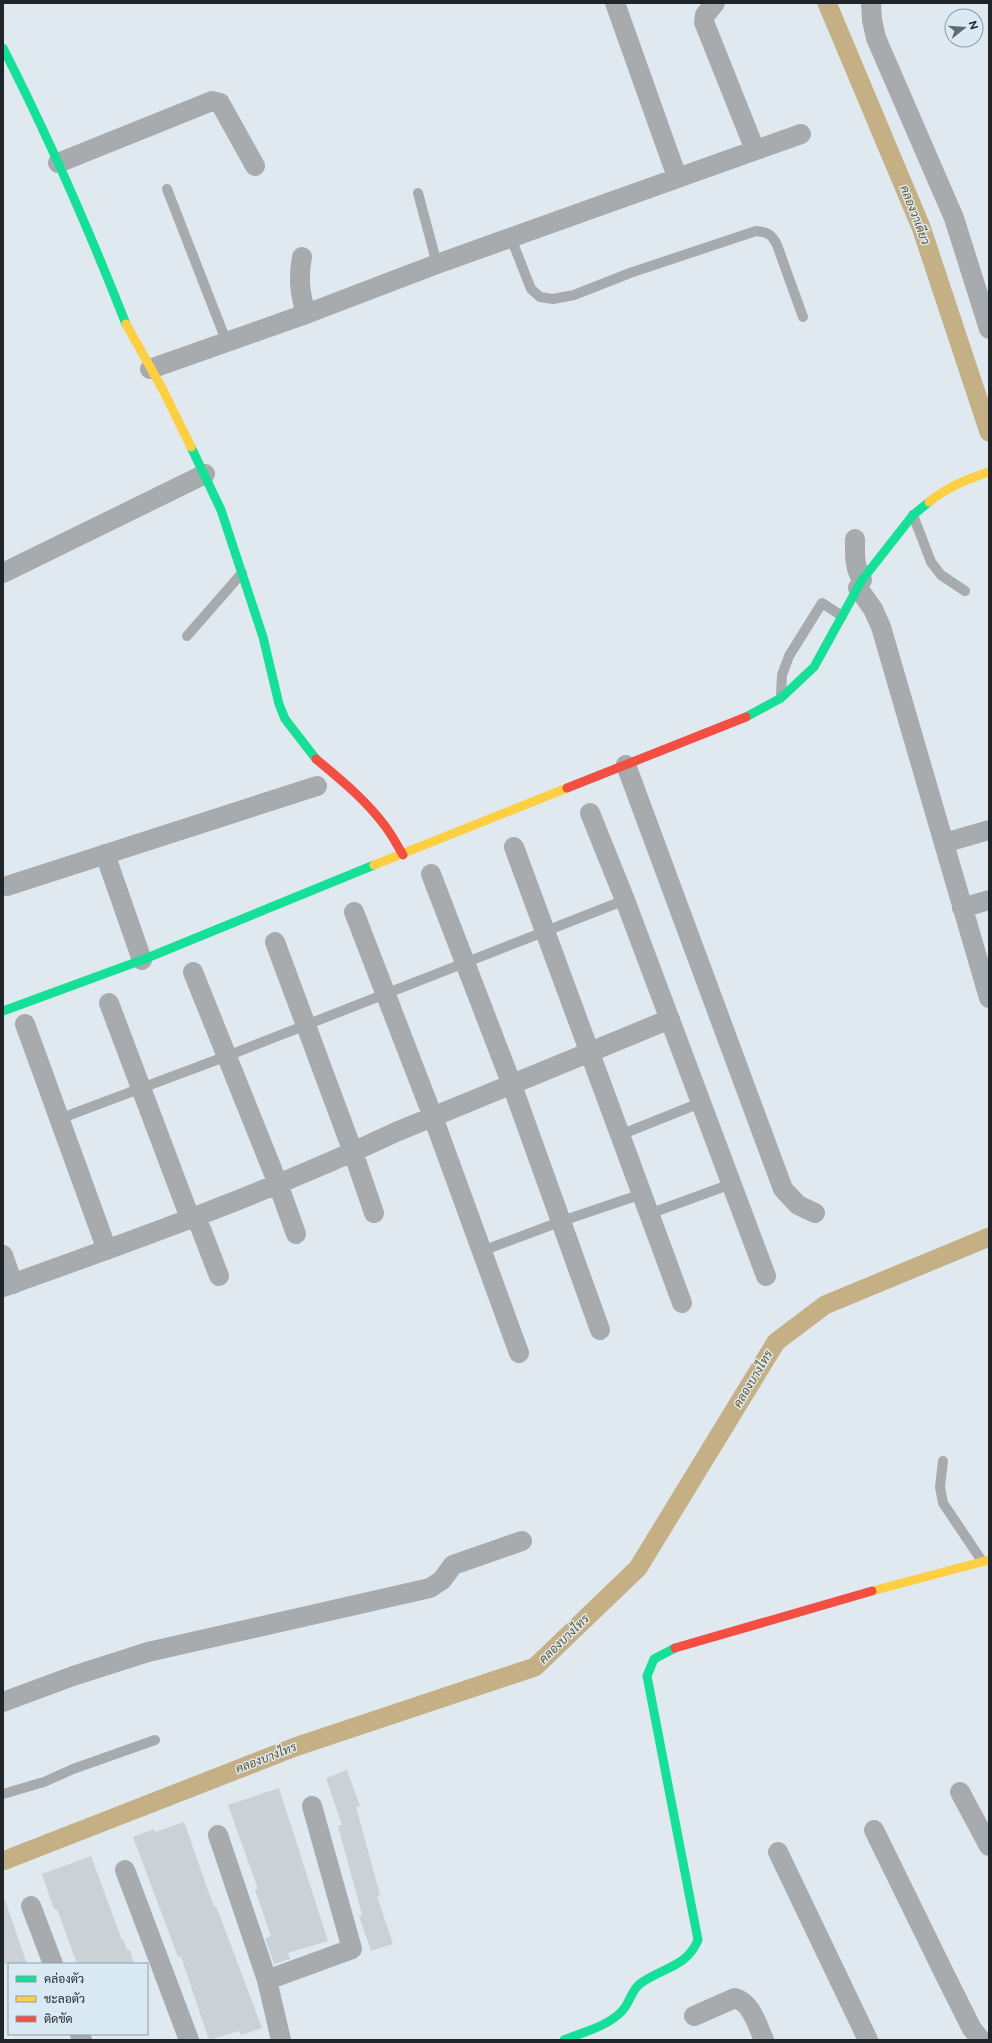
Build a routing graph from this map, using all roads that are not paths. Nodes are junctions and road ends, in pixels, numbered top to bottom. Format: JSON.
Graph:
{"nodes":[{"id":1,"x":615,"y":3,"type":"edge"},
{"id":2,"x":715,"y":3,"type":"edge"},
{"id":3,"x":871,"y":3,"type":"edge"},
{"id":4,"x":3,"y":48,"type":"edge"},
{"id":5,"x":801,"y":134,"type":"dead end"},
{"id":6,"x":755,"y":150,"type":"junction"},
{"id":7,"x":58,"y":163,"type":"junction"},
{"id":8,"x":255,"y":166,"type":"dead end"},
{"id":9,"x":677,"y":177,"type":"junction"},
{"id":10,"x":167,"y":189,"type":"dead end"},
{"id":11,"x":418,"y":192,"type":"dead end"},
{"id":12,"x":510,"y":238,"type":"junction"},
{"id":13,"x":302,"y":257,"type":"dead end"},
{"id":14,"x":437,"y":264,"type":"junction"},
{"id":15,"x":306,"y":314,"type":"junction"},
{"id":16,"x":803,"y":317,"type":"dead end"},
{"id":17,"x":989,"y":330,"type":"edge"},
{"id":18,"x":227,"y":343,"type":"junction"},
{"id":19,"x":150,"y":369,"type":"junction"},
{"id":20,"x":989,"y":472,"type":"edge"},
{"id":21,"x":205,"y":474,"type":"junction"},
{"id":22,"x":913,"y":515,"type":"junction"},
{"id":23,"x":854,"y":539,"type":"dead end"},
{"id":24,"x":242,"y":572,"type":"junction"},
{"id":25,"x":3,"y":573,"type":"edge"},
{"id":26,"x":860,"y":584,"type":"junction"},
{"id":27,"x":965,"y":591,"type":"dead end"},
{"id":28,"x":842,"y":616,"type":"junction"},
{"id":29,"x":187,"y":636,"type":"dead end"},
{"id":30,"x":781,"y":698,"type":"junction"},
{"id":31,"x":626,"y":765,"type":"junction"},
{"id":32,"x":317,"y":786,"type":"dead end"},
{"id":33,"x":590,"y":813,"type":"dead end"},
{"id":34,"x":989,"y":830,"type":"edge"},
{"id":35,"x":944,"y":843,"type":"junction"},
{"id":36,"x":514,"y":847,"type":"dead end"},
{"id":37,"x":105,"y":854,"type":"junction"},
{"id":38,"x":403,"y":855,"type":"junction"},
{"id":39,"x":431,"y":874,"type":"dead end"},
{"id":40,"x":7,"y":886,"type":"dead end"},
{"id":41,"x":625,"y":900,"type":"junction"},
{"id":42,"x":989,"y":900,"type":"edge"},
{"id":43,"x":962,"y":908,"type":"junction"},
{"id":44,"x":354,"y":912,"type":"dead end"},
{"id":45,"x":545,"y":932,"type":"junction"},
{"id":46,"x":275,"y":942,"type":"dead end"},
{"id":47,"x":142,"y":960,"type":"junction"},
{"id":48,"x":466,"y":964,"type":"junction"},
{"id":49,"x":193,"y":972,"type":"dead end"},
{"id":50,"x":385,"y":994,"type":"junction"},
{"id":51,"x":989,"y":998,"type":"edge"},
{"id":52,"x":109,"y":1003,"type":"dead end"},
{"id":53,"x":3,"y":1011,"type":"edge"},
{"id":54,"x":670,"y":1019,"type":"junction"},
{"id":55,"x":25,"y":1024,"type":"dead end"},
{"id":56,"x":307,"y":1025,"type":"junction"},
{"id":57,"x":589,"y":1052,"type":"junction"},
{"id":58,"x":227,"y":1056,"type":"junction"},
{"id":59,"x":512,"y":1085,"type":"junction"},
{"id":60,"x":142,"y":1089,"type":"junction"},
{"id":61,"x":700,"y":1103,"type":"junction"},
{"id":62,"x":433,"y":1117,"type":"junction"},
{"id":63,"x":59,"y":1119,"type":"junction"},
{"id":64,"x":620,"y":1135,"type":"junction"},
{"id":65,"x":353,"y":1152,"type":"junction"},
{"id":66,"x":278,"y":1184,"type":"junction"},
{"id":67,"x":731,"y":1184,"type":"junction"},
{"id":68,"x":642,"y":1194,"type":"junction"},
{"id":69,"x":374,"y":1213,"type":"dead end"},
{"id":70,"x":815,"y":1213,"type":"dead end"},
{"id":71,"x":649,"y":1214,"type":"junction"},
{"id":72,"x":193,"y":1217,"type":"junction"},
{"id":73,"x":562,"y":1222,"type":"junction"},
{"id":74,"x":296,"y":1234,"type":"dead end"},
{"id":75,"x":108,"y":1250,"type":"junction"},
{"id":76,"x":482,"y":1251,"type":"junction"},
{"id":77,"x":3,"y":1255,"type":"edge"},
{"id":78,"x":219,"y":1276,"type":"dead end"},
{"id":79,"x":766,"y":1276,"type":"dead end"},
{"id":80,"x":8,"y":1286,"type":"edge"},
{"id":81,"x":682,"y":1303,"type":"dead end"},
{"id":82,"x":600,"y":1330,"type":"dead end"},
{"id":83,"x":519,"y":1353,"type":"dead end"},
{"id":84,"x":943,"y":1460,"type":"dead end"},
{"id":85,"x":522,"y":1541,"type":"dead end"},
{"id":86,"x":986,"y":1561,"type":"edge"},
{"id":87,"x":3,"y":1702,"type":"edge"},
{"id":88,"x":155,"y":1740,"type":"dead end"},
{"id":89,"x":960,"y":1792,"type":"dead end"},
{"id":90,"x":3,"y":1794,"type":"edge"},
{"id":91,"x":312,"y":1806,"type":"dead end"},
{"id":92,"x":874,"y":1830,"type":"dead end"},
{"id":93,"x":218,"y":1835,"type":"dead end"},
{"id":94,"x":989,"y":1846,"type":"edge"},
{"id":95,"x":778,"y":1852,"type":"dead end"},
{"id":96,"x":125,"y":1870,"type":"dead end"},
{"id":97,"x":31,"y":1906,"type":"dead end"},
{"id":98,"x":53,"y":1963,"type":"edge"},
{"id":99,"x":267,"y":1980,"type":"junction"},
{"id":100,"x":694,"y":2016,"type":"dead end"},
{"id":101,"x":189,"y":2040,"type":"edge"},
{"id":102,"x":281,"y":2040,"type":"edge"},
{"id":103,"x":564,"y":2040,"type":"edge"},
{"id":104,"x":764,"y":2040,"type":"edge"},
{"id":105,"x":868,"y":2040,"type":"edge"},
{"id":106,"x":980,"y":2040,"type":"edge"}],
"edges":[{"from":1,"to":9,"type":"street"},
{"from":2,"to":6,"type":"street"},
{"from":3,"to":17,"type":"street"},
{"from":4,"to":7,"type":"street"},
{"from":5,"to":6,"type":"street"},
{"from":6,"to":9,"type":"street"},
{"from":7,"to":8,"type":"street"},
{"from":7,"to":19,"type":"street"},
{"from":9,"to":12,"type":"street"},
{"from":10,"to":18,"type":"lane"},
{"from":11,"to":14,"type":"lane"},
{"from":12,"to":14,"type":"street"},
{"from":12,"to":16,"type":"lane"},
{"from":13,"to":15,"type":"street"},
{"from":14,"to":15,"type":"street"},
{"from":15,"to":18,"type":"street"},
{"from":18,"to":19,"type":"street"},
{"from":19,"to":21,"type":"street"},
{"from":20,"to":22,"type":"street"},
{"from":21,"to":24,"type":"street"},
{"from":21,"to":25,"type":"street"},
{"from":22,"to":26,"type":"street"},
{"from":22,"to":27,"type":"lane"},
{"from":23,"to":26,"type":"street"},
{"from":24,"to":29,"type":"lane"},
{"from":24,"to":38,"type":"street"},
{"from":26,"to":28,"type":"street"},
{"from":26,"to":35,"type":"street"},
{"from":28,"to":30,"type":"street"},
{"from":28,"to":30,"type":"lane"},
{"from":30,"to":31,"type":"street"},
{"from":31,"to":38,"type":"street"},
{"from":31,"to":70,"type":"street"},
{"from":32,"to":37,"type":"street"},
{"from":33,"to":41,"type":"street"},
{"from":34,"to":35,"type":"street"},
{"from":35,"to":43,"type":"street"},
{"from":36,"to":45,"type":"street"},
{"from":37,"to":40,"type":"street"},
{"from":37,"to":47,"type":"street"},
{"from":38,"to":47,"type":"street"},
{"from":39,"to":48,"type":"street"},
{"from":41,"to":45,"type":"lane"},
{"from":41,"to":54,"type":"street"},
{"from":42,"to":43,"type":"street"},
{"from":43,"to":51,"type":"street"},
{"from":44,"to":50,"type":"street"},
{"from":45,"to":48,"type":"lane"},
{"from":45,"to":57,"type":"street"},
{"from":46,"to":56,"type":"street"},
{"from":47,"to":53,"type":"street"},
{"from":48,"to":50,"type":"lane"},
{"from":48,"to":59,"type":"street"},
{"from":49,"to":58,"type":"street"},
{"from":50,"to":56,"type":"lane"},
{"from":50,"to":62,"type":"street"},
{"from":52,"to":60,"type":"street"},
{"from":54,"to":57,"type":"street"},
{"from":54,"to":61,"type":"street"},
{"from":55,"to":63,"type":"street"},
{"from":56,"to":58,"type":"lane"},
{"from":56,"to":65,"type":"street"},
{"from":57,"to":59,"type":"street"},
{"from":57,"to":64,"type":"street"},
{"from":58,"to":60,"type":"lane"},
{"from":58,"to":66,"type":"street"},
{"from":59,"to":62,"type":"street"},
{"from":59,"to":73,"type":"street"},
{"from":60,"to":63,"type":"lane"},
{"from":60,"to":72,"type":"street"},
{"from":61,"to":64,"type":"lane"},
{"from":61,"to":67,"type":"street"},
{"from":62,"to":65,"type":"street"},
{"from":62,"to":76,"type":"street"},
{"from":63,"to":75,"type":"street"},
{"from":64,"to":68,"type":"street"},
{"from":65,"to":66,"type":"street"},
{"from":65,"to":69,"type":"street"},
{"from":66,"to":72,"type":"street"},
{"from":66,"to":74,"type":"street"},
{"from":67,"to":71,"type":"lane"},
{"from":67,"to":79,"type":"street"},
{"from":68,"to":71,"type":"street"},
{"from":68,"to":73,"type":"lane"},
{"from":71,"to":81,"type":"street"},
{"from":72,"to":75,"type":"street"},
{"from":72,"to":78,"type":"street"},
{"from":73,"to":76,"type":"lane"},
{"from":73,"to":82,"type":"street"},
{"from":75,"to":80,"type":"street"},
{"from":76,"to":83,"type":"street"},
{"from":77,"to":80,"type":"street"},
{"from":84,"to":86,"type":"lane"},
{"from":85,"to":87,"type":"street"},
{"from":86,"to":103,"type":"street"},
{"from":88,"to":90,"type":"lane"},
{"from":89,"to":94,"type":"street"},
{"from":91,"to":99,"type":"street"},
{"from":92,"to":106,"type":"street"},
{"from":93,"to":99,"type":"street"},
{"from":95,"to":105,"type":"street"},
{"from":96,"to":101,"type":"street"},
{"from":97,"to":98,"type":"street"},
{"from":99,"to":102,"type":"street"},
{"from":100,"to":104,"type":"street"}]}
